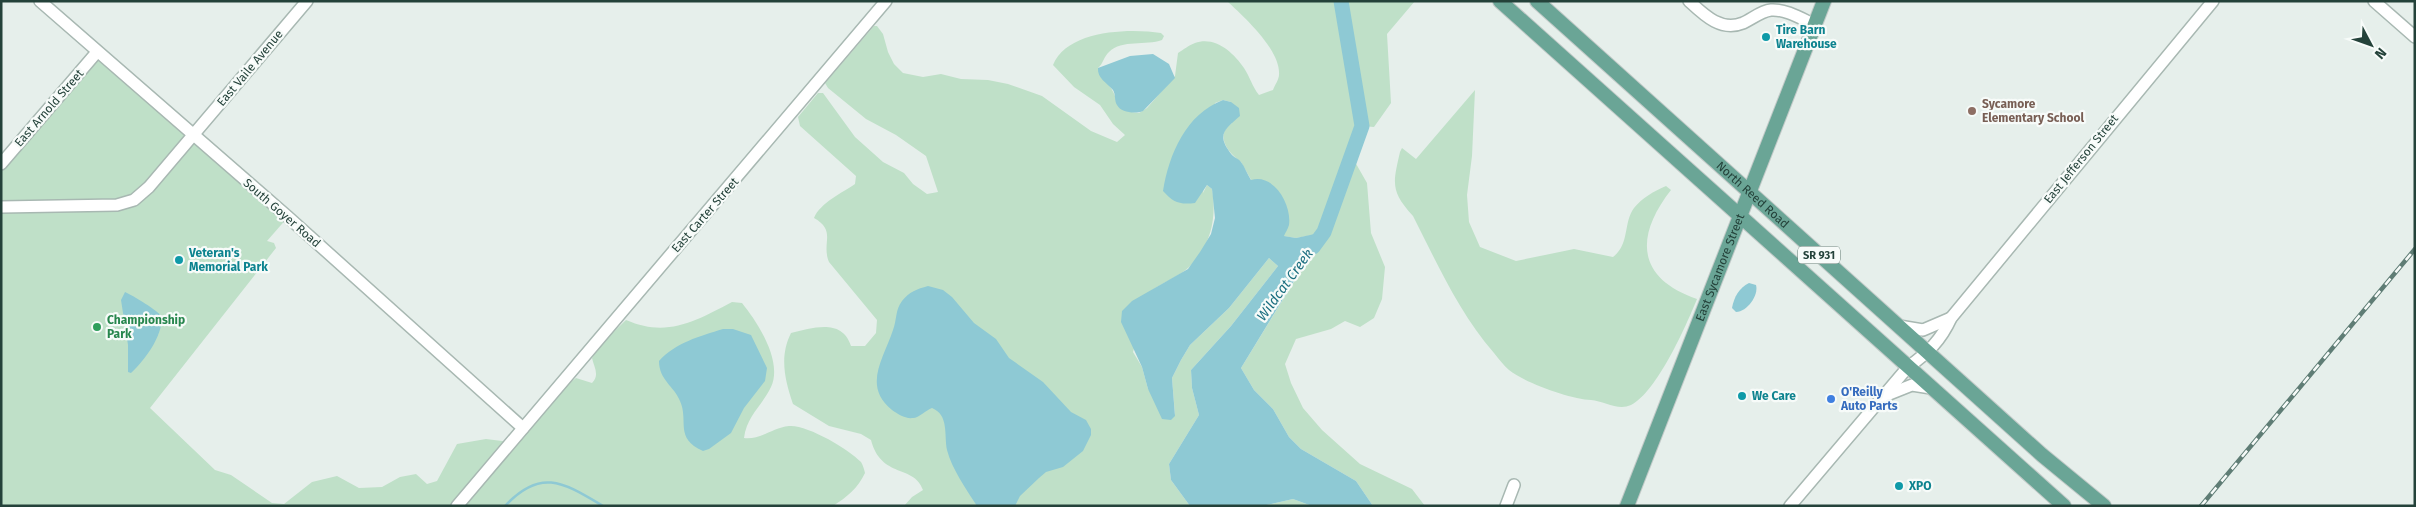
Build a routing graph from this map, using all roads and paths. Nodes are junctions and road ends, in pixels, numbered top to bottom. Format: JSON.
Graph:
{"nodes":[{"id":1,"x":40,"y":1,"type":"edge"},
{"id":2,"x":307,"y":1,"type":"edge"},
{"id":3,"x":886,"y":1,"type":"edge"},
{"id":4,"x":1537,"y":1,"type":"edge"},
{"id":5,"x":1690,"y":1,"type":"edge"},
{"id":6,"x":1824,"y":1,"type":"edge"},
{"id":7,"x":2213,"y":1,"type":"edge"},
{"id":8,"x":2381,"y":3,"type":"edge"},
{"id":9,"x":1504,"y":4,"type":"edge"},
{"id":10,"x":1815,"y":25,"type":"junction"},
{"id":11,"x":2415,"y":37,"type":"edge"},
{"id":12,"x":97,"y":52,"type":"junction"},
{"id":13,"x":193,"y":136,"type":"junction"},
{"id":14,"x":1,"y":164,"type":"edge"},
{"id":15,"x":1750,"y":194,"type":"junction"},
{"id":16,"x":1,"y":207,"type":"edge"},
{"id":17,"x":1741,"y":217,"type":"junction"},
{"id":18,"x":1951,"y":318,"type":"junction"},
{"id":19,"x":1898,"y":325,"type":"junction"},
{"id":20,"x":1928,"y":353,"type":"junction"},
{"id":21,"x":1908,"y":368,"type":"junction"},
{"id":22,"x":1931,"y":388,"type":"junction"},
{"id":23,"x":1881,"y":398,"type":"junction"},
{"id":24,"x":523,"y":428,"type":"junction"},
{"id":25,"x":1514,"y":485,"type":"dead end"},
{"id":26,"x":457,"y":506,"type":"edge"},
{"id":27,"x":1506,"y":506,"type":"edge"},
{"id":28,"x":1627,"y":506,"type":"edge"},
{"id":29,"x":1790,"y":506,"type":"edge"},
{"id":30,"x":2064,"y":506,"type":"edge"},
{"id":31,"x":2104,"y":506,"type":"edge"}],
"edges":[{"from":1,"to":12,"type":"street","name":"South Goyer Road"},
{"from":2,"to":13,"type":"street","name":"East Vaile Avenue"},
{"from":3,"to":24,"type":"street","name":"East Carter Street"},
{"from":4,"to":15,"type":"main road","name":"North Reed Road","number":"SR 931"},
{"from":5,"to":10,"type":"street"},
{"from":6,"to":10,"type":"main road","name":"East Sycamore Street"},
{"from":7,"to":18,"type":"street","name":"East Jefferson Street"},
{"from":8,"to":11,"type":"street"},
{"from":9,"to":17,"type":"main road","name":"North Reed Road","number":"SR 931"},
{"from":10,"to":15,"type":"main road","name":"East Sycamore Street"},
{"from":12,"to":13,"type":"street","name":"South Goyer Road"},
{"from":12,"to":14,"type":"street","name":"East Arnold Street"},
{"from":13,"to":16,"type":"street","name":"East Vaile Avenue"},
{"from":13,"to":24,"type":"street","name":"South Goyer Road"},
{"from":15,"to":17,"type":"main road","name":"East Sycamore Street"},
{"from":15,"to":19,"type":"main road","name":"North Reed Road","number":"SR 931"},
{"from":17,"to":21,"type":"main road","name":"North Reed Road","number":"SR 931"},
{"from":17,"to":28,"type":"main road","name":"East Sycamore Street"},
{"from":18,"to":19,"type":"street","name":"East Jefferson Street"},
{"from":18,"to":20,"type":"street","name":"East Jefferson Street"},
{"from":19,"to":20,"type":"main road","name":"North Reed Road","number":"SR 931"},
{"from":20,"to":21,"type":"street","name":"East Jefferson Street"},
{"from":20,"to":31,"type":"main road","name":"North Reed Road","number":"SR 931"},
{"from":21,"to":22,"type":"main road","name":"North Reed Road","number":"SR 931"},
{"from":21,"to":23,"type":"street","name":"East Jefferson Street"},
{"from":22,"to":23,"type":"street","name":"East Jefferson Street"},
{"from":22,"to":30,"type":"main road","name":"North Reed Road","number":"SR 931"},
{"from":23,"to":29,"type":"street","name":"East Jefferson Street"},
{"from":24,"to":26,"type":"street","name":"East Carter Street"},
{"from":25,"to":27,"type":"street"}]}
